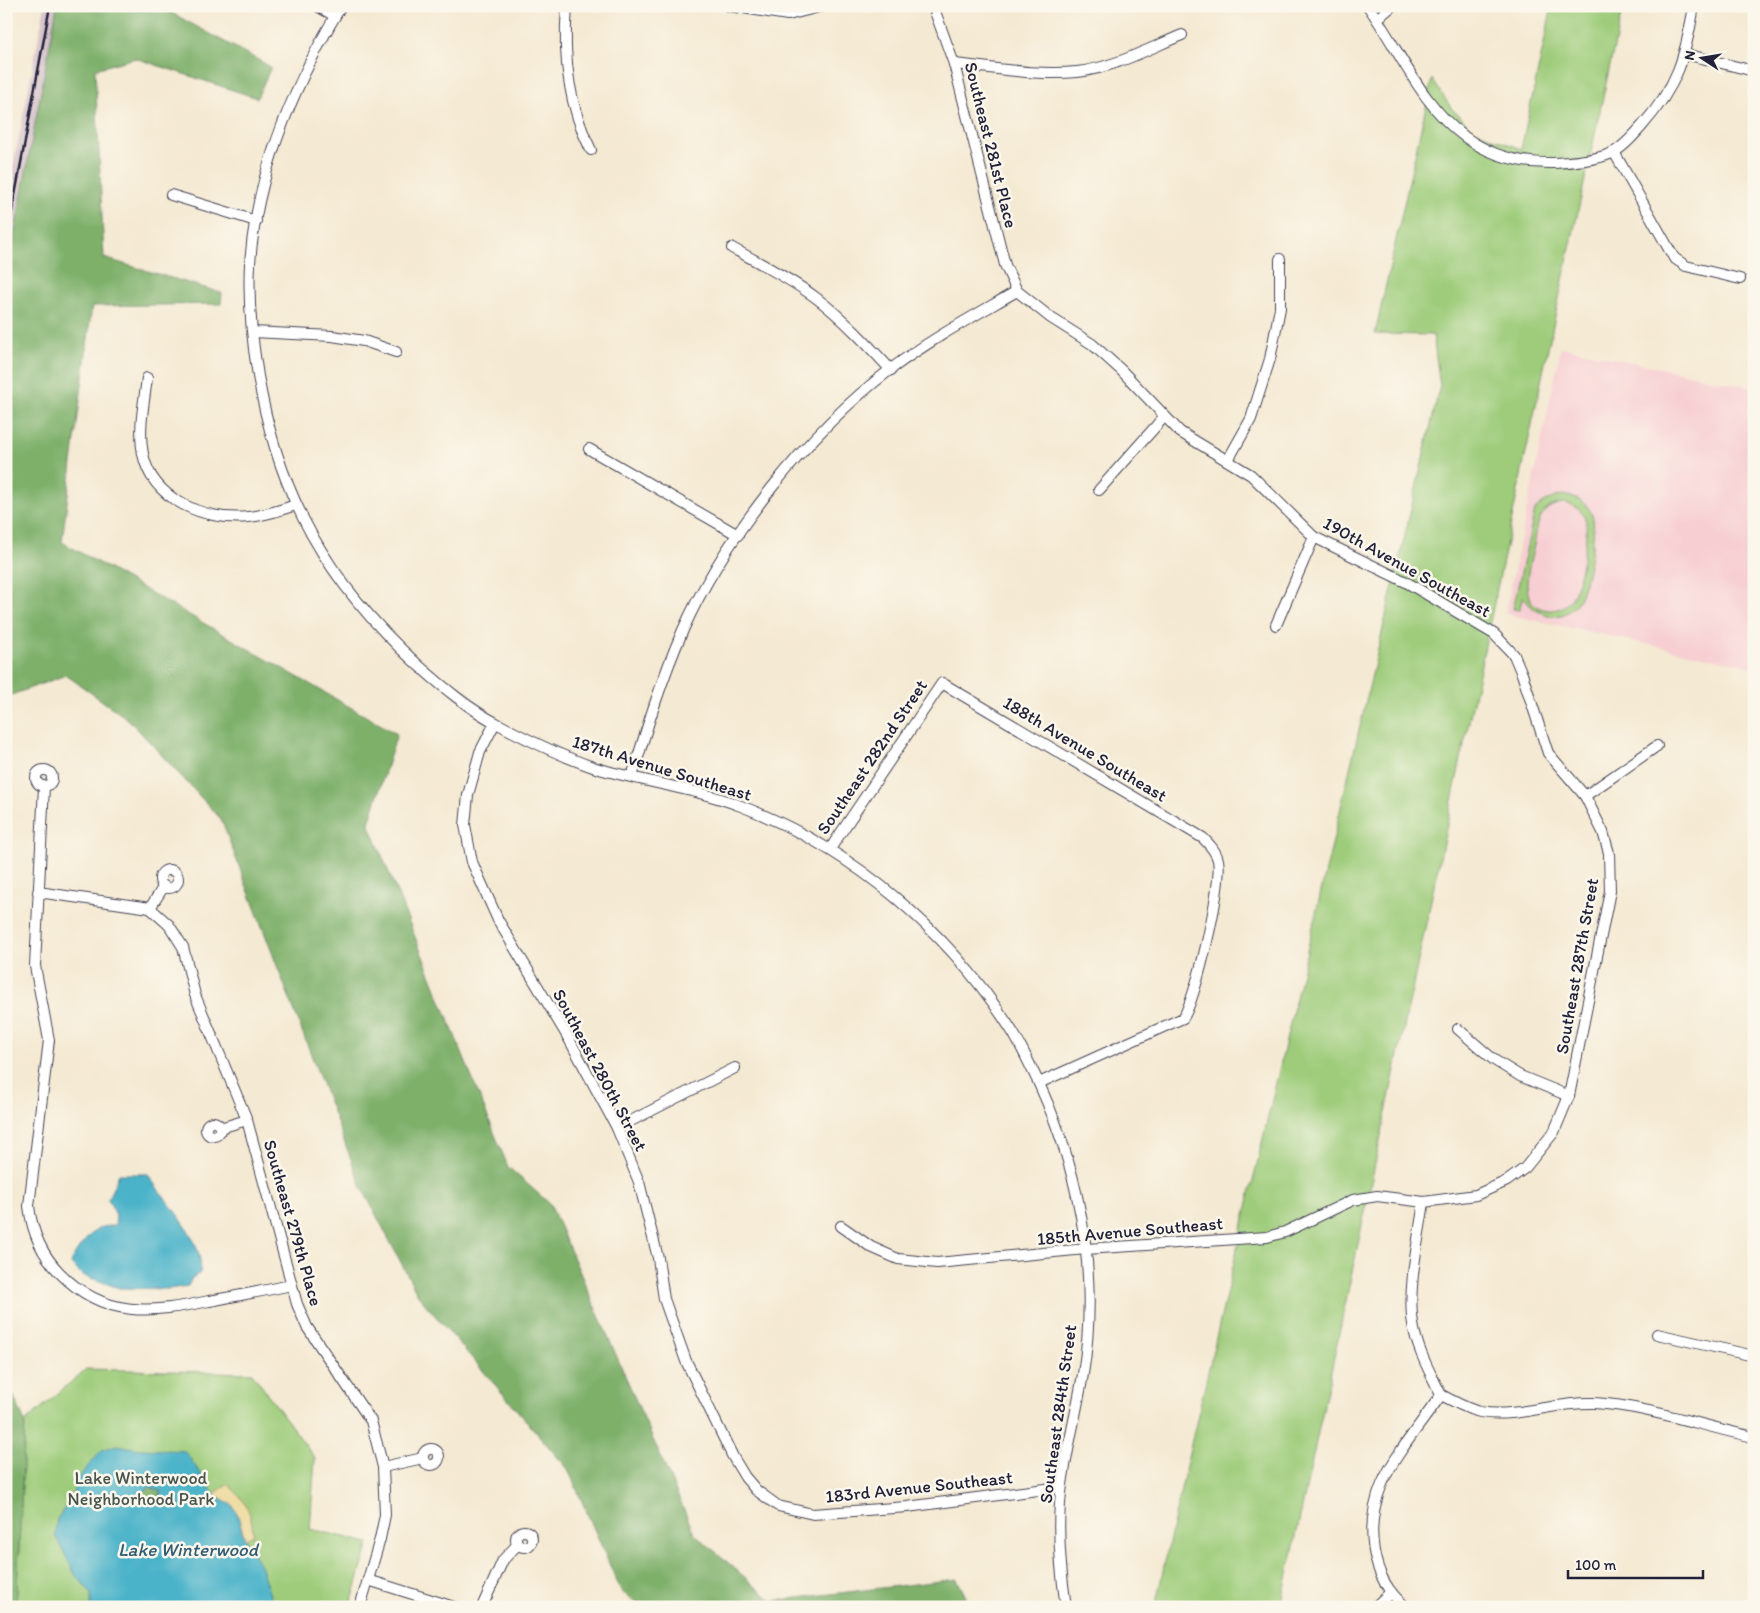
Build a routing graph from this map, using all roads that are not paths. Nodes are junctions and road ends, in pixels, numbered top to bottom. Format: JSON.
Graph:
{"nodes":[{"id":1,"x":317,"y":6,"type":"edge"},
{"id":2,"x":341,"y":6,"type":"edge"},
{"id":3,"x":567,"y":6,"type":"edge"},
{"id":4,"x":729,"y":6,"type":"edge"},
{"id":5,"x":824,"y":6,"type":"edge"},
{"id":6,"x":933,"y":6,"type":"edge"},
{"id":7,"x":1368,"y":6,"type":"edge"},
{"id":8,"x":1392,"y":6,"type":"edge"},
{"id":9,"x":1694,"y":6,"type":"edge"},
{"id":10,"x":787,"y":10,"type":"edge"},
{"id":11,"x":335,"y":16,"type":"junction"},
{"id":12,"x":1377,"y":19,"type":"junction"},
{"id":13,"x":1182,"y":35,"type":"dead end"},
{"id":14,"x":1685,"y":54,"type":"junction"},
{"id":15,"x":954,"y":64,"type":"junction"},
{"id":16,"x":1754,"y":70,"type":"edge"},
{"id":17,"x":591,"y":150,"type":"dead end"},
{"id":18,"x":1614,"y":152,"type":"junction"},
{"id":19,"x":170,"y":195,"type":"dead end"},
{"id":20,"x":256,"y":221,"type":"junction"},
{"id":21,"x":732,"y":248,"type":"dead end"},
{"id":22,"x":1280,"y":259,"type":"dead end"},
{"id":23,"x":1740,"y":279,"type":"dead end"},
{"id":24,"x":1017,"y":291,"type":"junction"},
{"id":25,"x":253,"y":332,"type":"junction"},
{"id":26,"x":396,"y":352,"type":"dead end"},
{"id":27,"x":891,"y":370,"type":"junction"},
{"id":28,"x":147,"y":378,"type":"dead end"},
{"id":29,"x":1164,"y":417,"type":"junction"},
{"id":30,"x":589,"y":449,"type":"dead end"},
{"id":31,"x":1228,"y":460,"type":"junction"},
{"id":32,"x":1099,"y":490,"type":"dead end"},
{"id":33,"x":296,"y":505,"type":"junction"},
{"id":34,"x":738,"y":535,"type":"junction"},
{"id":35,"x":1314,"y":537,"type":"junction"},
{"id":36,"x":1276,"y":625,"type":"dead end"},
{"id":37,"x":1506,"y":645,"type":"joint"},
{"id":38,"x":942,"y":683,"type":"joint"},
{"id":39,"x":495,"y":723,"type":"junction"},
{"id":40,"x":1657,"y":746,"type":"dead end"},
{"id":41,"x":632,"y":777,"type":"junction"},
{"id":42,"x":44,"y":786,"type":"dead end"},
{"id":43,"x":1585,"y":796,"type":"junction"},
{"id":44,"x":830,"y":849,"type":"junction"},
{"id":45,"x":164,"y":886,"type":"dead end"},
{"id":46,"x":38,"y":892,"type":"junction"},
{"id":47,"x":150,"y":908,"type":"junction"},
{"id":48,"x":1458,"y":1029,"type":"dead end"},
{"id":49,"x":735,"y":1068,"type":"dead end"},
{"id":50,"x":1039,"y":1083,"type":"junction"},
{"id":51,"x":1569,"y":1096,"type":"junction"},
{"id":52,"x":247,"y":1120,"type":"junction"},
{"id":53,"x":220,"y":1128,"type":"dead end"},
{"id":54,"x":617,"y":1128,"type":"junction"},
{"id":55,"x":1424,"y":1202,"type":"junction"},
{"id":56,"x":841,"y":1226,"type":"dead end"},
{"id":57,"x":1086,"y":1249,"type":"junction"},
{"id":58,"x":291,"y":1286,"type":"junction"},
{"id":59,"x":1657,"y":1334,"type":"dead end"},
{"id":60,"x":1754,"y":1356,"type":"edge"},
{"id":61,"x":1441,"y":1396,"type":"junction"},
{"id":62,"x":1754,"y":1438,"type":"edge"},
{"id":63,"x":423,"y":1458,"type":"dead end"},
{"id":64,"x":383,"y":1467,"type":"junction"},
{"id":65,"x":1062,"y":1487,"type":"junction"},
{"id":66,"x":756,"y":1490,"type":"joint"},
{"id":67,"x":518,"y":1544,"type":"dead end"},
{"id":68,"x":368,"y":1580,"type":"junction"},
{"id":69,"x":1391,"y":1592,"type":"junction"},
{"id":70,"x":360,"y":1607,"type":"edge"},
{"id":71,"x":454,"y":1607,"type":"edge"},
{"id":72,"x":482,"y":1607,"type":"edge"},
{"id":73,"x":1066,"y":1607,"type":"edge"},
{"id":74,"x":1375,"y":1607,"type":"edge"},
{"id":75,"x":1406,"y":1607,"type":"edge"}],
"edges":[{"from":1,"to":11,"type":"street"},
{"from":2,"to":11,"type":"street","name":"187th Avenue Southeast"},
{"from":3,"to":17,"type":"street"},
{"from":4,"to":10,"type":"street"},
{"from":5,"to":10,"type":"street"},
{"from":6,"to":15,"type":"street","name":"Southeast 281st Place"},
{"from":7,"to":12,"type":"street"},
{"from":8,"to":12,"type":"street"},
{"from":9,"to":14,"type":"street"},
{"from":11,"to":20,"type":"street","name":"187th Avenue Southeast"},
{"from":12,"to":18,"type":"street"},
{"from":13,"to":15,"type":"street"},
{"from":14,"to":16,"type":"street"},
{"from":14,"to":18,"type":"street"},
{"from":15,"to":24,"type":"street","name":"Southeast 281st Place"},
{"from":18,"to":23,"type":"street"},
{"from":19,"to":20,"type":"street"},
{"from":20,"to":25,"type":"street","name":"187th Avenue Southeast"},
{"from":21,"to":27,"type":"street"},
{"from":22,"to":31,"type":"street"},
{"from":24,"to":27,"type":"street"},
{"from":24,"to":29,"type":"street","name":"190th Avenue Southeast"},
{"from":25,"to":26,"type":"street"},
{"from":25,"to":33,"type":"street","name":"187th Avenue Southeast"},
{"from":27,"to":34,"type":"street"},
{"from":28,"to":33,"type":"street"},
{"from":29,"to":31,"type":"street","name":"190th Avenue Southeast"},
{"from":29,"to":32,"type":"street"},
{"from":30,"to":34,"type":"street"},
{"from":31,"to":35,"type":"street","name":"190th Avenue Southeast"},
{"from":33,"to":39,"type":"street","name":"187th Avenue Southeast"},
{"from":34,"to":41,"type":"street"},
{"from":35,"to":36,"type":"street"},
{"from":35,"to":37,"type":"street","name":"190th Avenue Southeast"},
{"from":37,"to":43,"type":"street","name":"Southeast 287th Street"},
{"from":38,"to":44,"type":"street","name":"Southeast 282nd Street"},
{"from":38,"to":50,"type":"street","name":"188th Avenue Southeast"},
{"from":39,"to":41,"type":"street","name":"187th Avenue Southeast"},
{"from":39,"to":54,"type":"street","name":"Southeast 280th Street"},
{"from":40,"to":43,"type":"street"},
{"from":41,"to":44,"type":"street","name":"187th Avenue Southeast"},
{"from":42,"to":46,"type":"street"},
{"from":43,"to":51,"type":"street","name":"Southeast 287th Street"},
{"from":44,"to":50,"type":"street","name":"187th Avenue Southeast"},
{"from":45,"to":47,"type":"street"},
{"from":46,"to":47,"type":"street"},
{"from":46,"to":58,"type":"street"},
{"from":47,"to":52,"type":"street","name":"Southeast 279th Place"},
{"from":48,"to":51,"type":"street"},
{"from":49,"to":54,"type":"street"},
{"from":50,"to":57,"type":"street","name":"Southeast 284th Street"},
{"from":51,"to":55,"type":"street","name":"Southeast 287th Street"},
{"from":52,"to":53,"type":"street"},
{"from":52,"to":58,"type":"street","name":"Southeast 279th Place"},
{"from":54,"to":66,"type":"street","name":"Southeast 280th Street"},
{"from":55,"to":57,"type":"street","name":"185th Avenue Southeast"},
{"from":55,"to":61,"type":"street"},
{"from":56,"to":57,"type":"street","name":"185th Avenue Southeast"},
{"from":57,"to":65,"type":"street","name":"Southeast 284th Street"},
{"from":58,"to":64,"type":"street","name":"Southeast 279th Place"},
{"from":59,"to":60,"type":"street"},
{"from":61,"to":62,"type":"street"},
{"from":61,"to":69,"type":"street"},
{"from":63,"to":64,"type":"street"},
{"from":64,"to":68,"type":"street","name":"Southeast 279th Place"},
{"from":65,"to":66,"type":"street","name":"183rd Avenue Southeast"},
{"from":65,"to":73,"type":"street","name":"Southeast 284th Street"},
{"from":67,"to":72,"type":"street"},
{"from":68,"to":70,"type":"street","name":"Southeast 279th Place"},
{"from":68,"to":71,"type":"street"},
{"from":69,"to":74,"type":"street"},
{"from":69,"to":75,"type":"street"}]}
